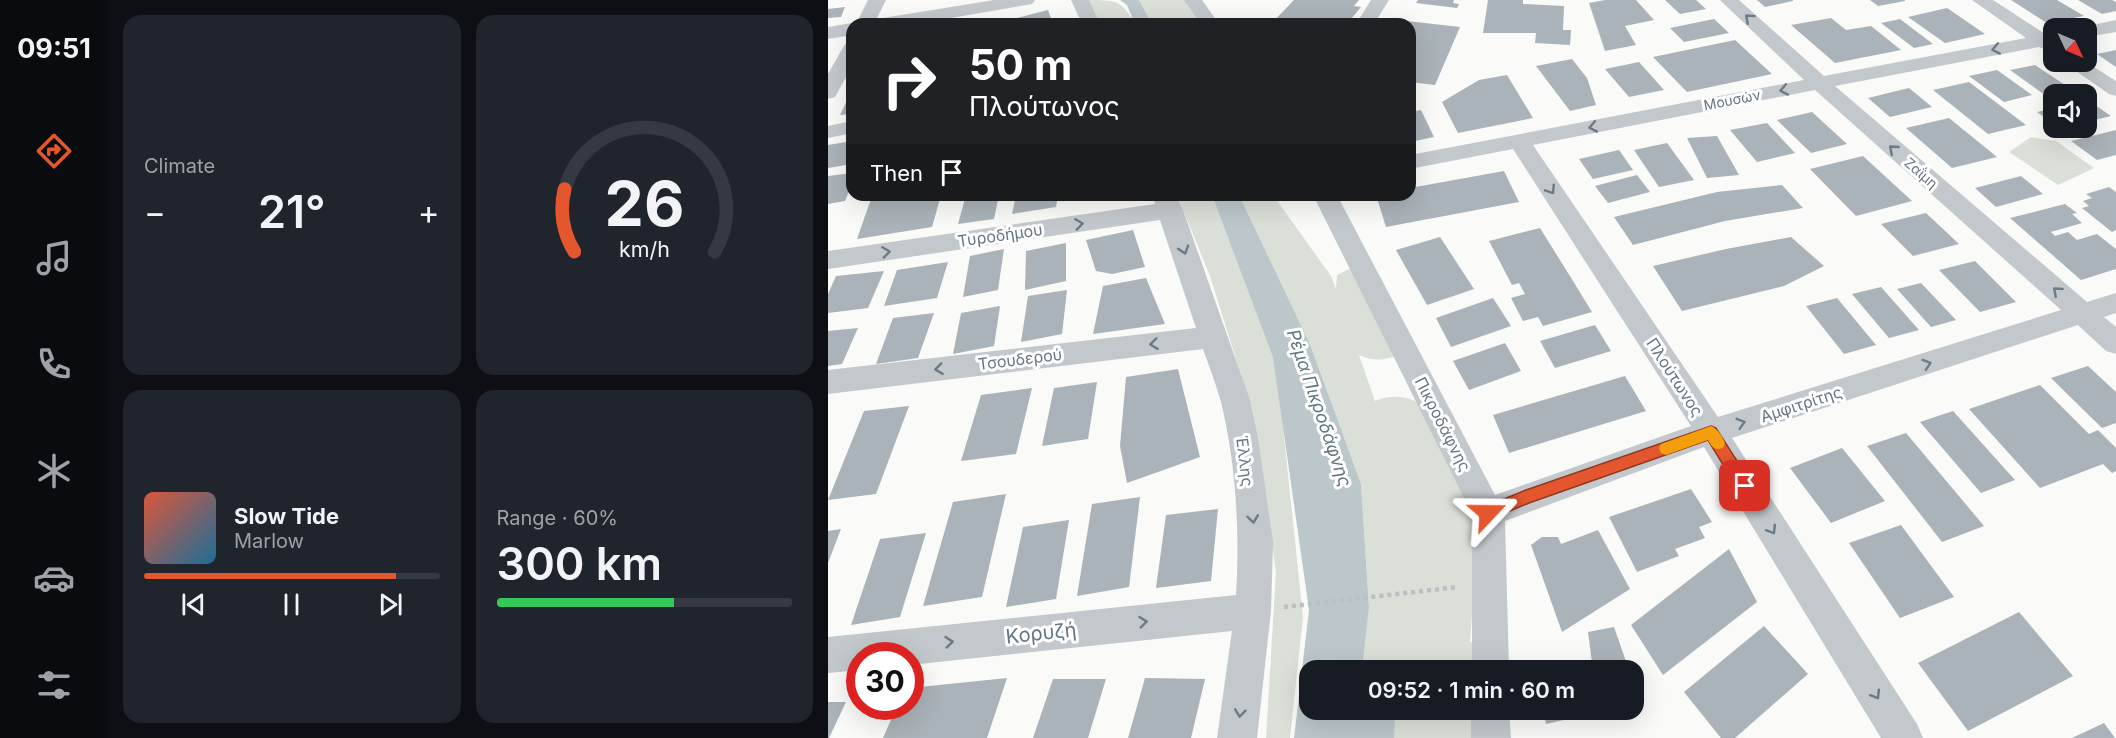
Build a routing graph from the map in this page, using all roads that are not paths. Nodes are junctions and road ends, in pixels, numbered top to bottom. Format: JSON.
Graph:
{"nodes":[{"id":1,"x":877,"y":0,"type":"edge"},
{"id":2,"x":1026,"y":0,"type":"edge"},
{"id":3,"x":1080,"y":0,"type":"edge"},
{"id":4,"x":1192,"y":0,"type":"edge"},
{"id":5,"x":1380,"y":0,"type":"edge"},
{"id":6,"x":1729,"y":0,"type":"edge"},
{"id":7,"x":1981,"y":0,"type":"edge"},
{"id":8,"x":868,"y":18,"type":"edge"},
{"id":9,"x":919,"y":18,"type":"edge"},
{"id":10,"x":1088,"y":18,"type":"edge"},
{"id":11,"x":1206,"y":18,"type":"edge"},
{"id":12,"x":1369,"y":18,"type":"edge"},
{"id":13,"x":2116,"y":26,"type":"edge"},
{"id":14,"x":846,"y":30,"type":"edge"},
{"id":15,"x":2097,"y":30,"type":"edge"},
{"id":16,"x":828,"y":33,"type":"edge"},
{"id":17,"x":2043,"y":38,"type":"edge"},
{"id":18,"x":2043,"y":43,"type":"edge"},
{"id":19,"x":846,"y":59,"type":"edge"},
{"id":20,"x":2088,"y":72,"type":"edge"},
{"id":21,"x":1820,"y":83,"type":"junction"},
{"id":22,"x":2116,"y":90,"type":"edge"},
{"id":23,"x":828,"y":93,"type":"edge"},
{"id":24,"x":846,"y":128,"type":"edge"},
{"id":25,"x":828,"y":132,"type":"edge"},
{"id":26,"x":1519,"y":141,"type":"junction"},
{"id":27,"x":1416,"y":161,"type":"edge"},
{"id":28,"x":1328,"y":201,"type":"edge"},
{"id":29,"x":1168,"y":203,"type":"edge"},
{"id":30,"x":828,"y":260,"type":"edge"},
{"id":31,"x":2116,"y":303,"type":"edge"},
{"id":32,"x":2082,"y":314,"type":"junction"},
{"id":33,"x":1212,"y":337,"type":"junction"},
{"id":34,"x":2116,"y":344,"type":"edge"},
{"id":35,"x":828,"y":382,"type":"edge"},
{"id":36,"x":1711,"y":432,"type":"junction"},
{"id":37,"x":1488,"y":513,"type":"junction"},
{"id":38,"x":1253,"y":611,"type":"junction"},
{"id":39,"x":828,"y":655,"type":"edge"},
{"id":40,"x":1490,"y":660,"type":"edge"},
{"id":41,"x":1491,"y":720,"type":"edge"},
{"id":42,"x":1237,"y":738,"type":"edge"},
{"id":43,"x":1491,"y":738,"type":"edge"},
{"id":44,"x":1903,"y":738,"type":"edge"}],
"edges":[{"from":1,"to":8,"type":"street"},
{"from":2,"to":9,"type":"street"},
{"from":3,"to":10,"type":"street"},
{"from":4,"to":11,"type":"street"},
{"from":5,"to":12,"type":"street"},
{"from":21,"to":6,"type":"street","name":"Ζαΐμη","one_way":true},
{"from":7,"to":17,"type":"street"},
{"from":13,"to":15,"type":"street"},
{"from":14,"to":16,"type":"street"},
{"from":18,"to":21,"type":"street","name":"Μουσών","one_way":true},
{"from":19,"to":23,"type":"street"},
{"from":20,"to":22,"type":"street"},
{"from":21,"to":26,"type":"street","name":"Μουσών","one_way":true},
{"from":32,"to":21,"type":"street","name":"Ζαΐμη","one_way":true},
{"from":24,"to":25,"type":"street"},
{"from":26,"to":27,"type":"street","name":"Μουσών"},
{"from":26,"to":36,"type":"street","name":"Πλούτωνος","one_way":true},
{"from":28,"to":37,"type":"street","name":"Πικροδάφνης"},
{"from":30,"to":29,"type":"street","name":"Τυροδήμου","one_way":true},
{"from":29,"to":33,"type":"street","name":"Έλλης","one_way":true},
{"from":31,"to":32,"type":"street","name":"Αμφιτρίτης"},
{"from":32,"to":34,"type":"street","name":"Ζαΐμη"},
{"from":36,"to":32,"type":"street","name":"Αμφιτρίτης","one_way":true},
{"from":33,"to":35,"type":"street","name":"Τσουδερού","one_way":true},
{"from":33,"to":38,"type":"street","name":"Έλλης","one_way":true},
{"from":36,"to":37,"type":"street","name":"Αμφιτρίτης"},
{"from":36,"to":44,"type":"street","name":"Πλούτωνος","one_way":true},
{"from":37,"to":40,"type":"street","name":"Πικροδάφνης"},
{"from":39,"to":38,"type":"street","name":"Κορυζή","one_way":true},
{"from":38,"to":42,"type":"street","name":"Έλλης","one_way":true},
{"from":41,"to":43,"type":"street"}]}
